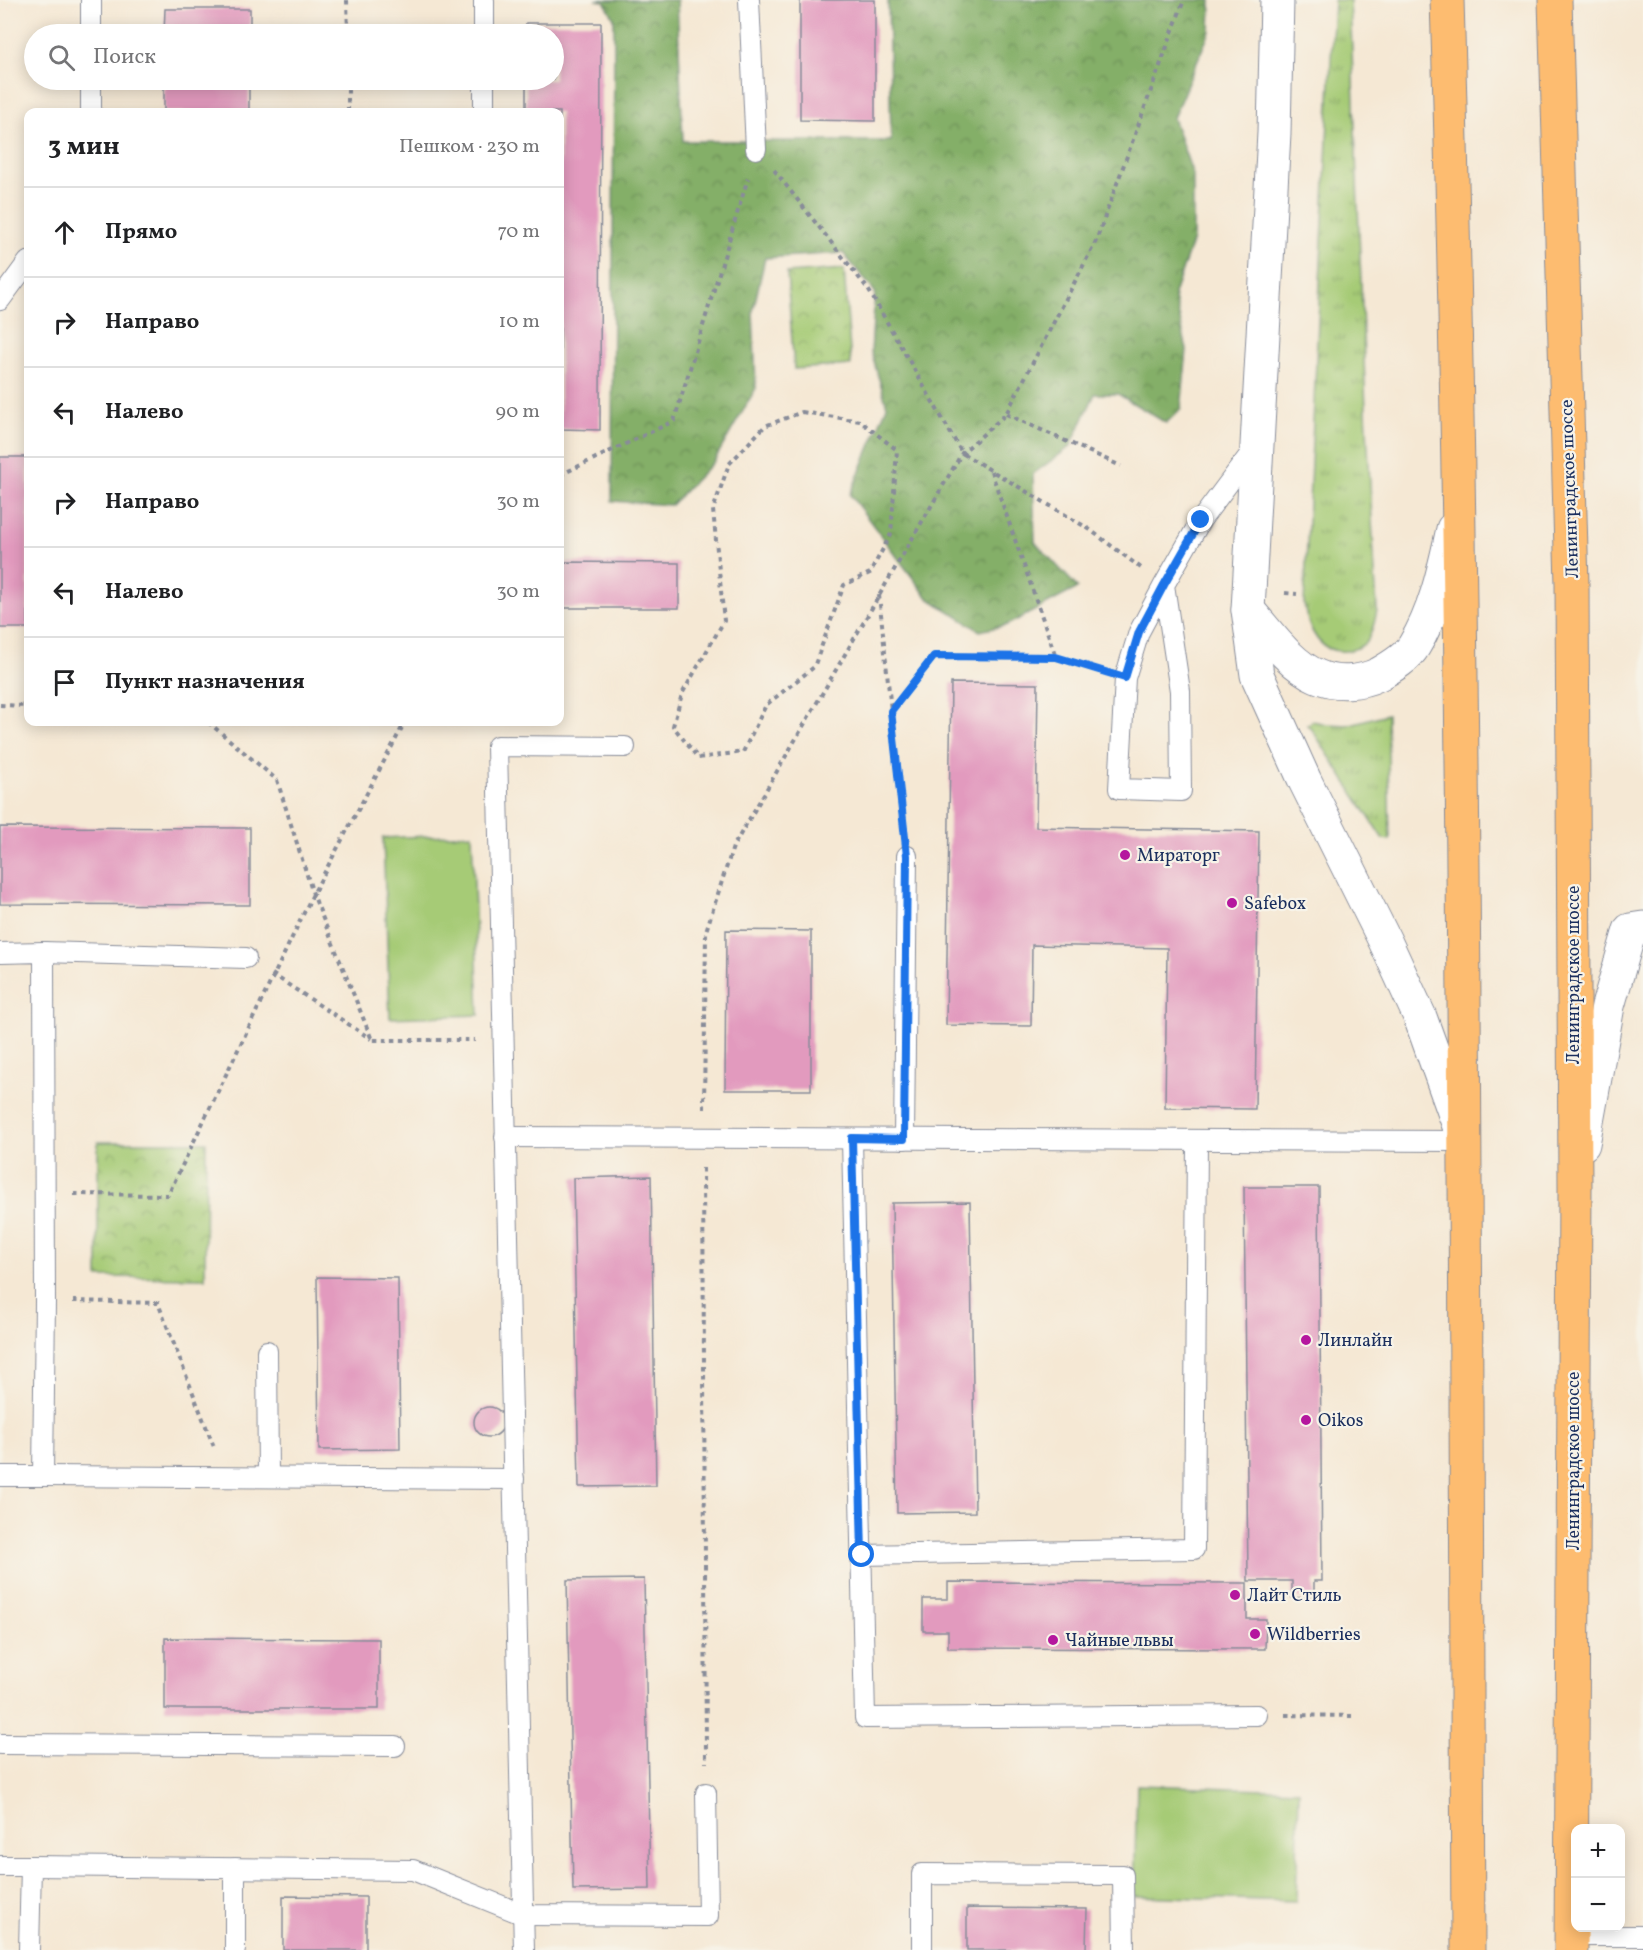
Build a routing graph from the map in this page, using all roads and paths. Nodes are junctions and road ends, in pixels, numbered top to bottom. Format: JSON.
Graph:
{"nodes":[{"id":1,"x":91,"y":0,"type":"edge"},
{"id":2,"x":347,"y":0,"type":"edge"},
{"id":3,"x":484,"y":0,"type":"edge"},
{"id":4,"x":749,"y":0,"type":"edge"},
{"id":5,"x":1184,"y":0,"type":"edge"},
{"id":6,"x":1277,"y":0,"type":"edge"},
{"id":7,"x":1448,"y":0,"type":"edge"},
{"id":8,"x":1555,"y":0,"type":"edge"},
{"id":9,"x":91,"y":24,"type":"edge"},
{"id":10,"x":348,"y":24,"type":"edge"},
{"id":11,"x":484,"y":24,"type":"edge"},
{"id":12,"x":91,"y":90,"type":"edge"},
{"id":13,"x":348,"y":90,"type":"edge"},
{"id":14,"x":484,"y":90,"type":"edge"},
{"id":15,"x":90,"y":108,"type":"edge"},
{"id":16,"x":348,"y":108,"type":"edge"},
{"id":17,"x":484,"y":108,"type":"edge"},
{"id":18,"x":756,"y":149,"type":"junction"},
{"id":19,"x":24,"y":267,"type":"edge"},
{"id":20,"x":0,"y":300,"type":"edge"},
{"id":21,"x":1006,"y":414,"type":"junction"},
{"id":22,"x":1256,"y":448,"type":"junction"},
{"id":23,"x":962,"y":453,"type":"junction"},
{"id":24,"x":1121,"y":466,"type":"dead end"},
{"id":25,"x":991,"y":470,"type":"junction"},
{"id":26,"x":564,"y":473,"type":"edge"},
{"id":27,"x":1458,"y":507,"type":"junction"},
{"id":28,"x":844,"y":585,"type":"joint"},
{"id":29,"x":1164,"y":585,"type":"junction"},
{"id":30,"x":879,"y":594,"type":"junction"},
{"id":31,"x":1248,"y":610,"type":"junction"},
{"id":32,"x":1056,"y":657,"type":"junction"},
{"id":33,"x":1125,"y":678,"type":"junction"},
{"id":34,"x":0,"y":705,"type":"edge"},
{"id":35,"x":24,"y":706,"type":"edge"},
{"id":36,"x":891,"y":711,"type":"junction"},
{"id":37,"x":213,"y":726,"type":"edge"},
{"id":38,"x":403,"y":726,"type":"edge"},
{"id":39,"x":625,"y":747,"type":"dead end"},
{"id":40,"x":907,"y":856,"type":"joint"},
{"id":41,"x":314,"y":894,"type":"junction"},
{"id":42,"x":1637,"y":929,"type":"edge"},
{"id":43,"x":44,"y":952,"type":"junction"},
{"id":44,"x":0,"y":953,"type":"edge"},
{"id":45,"x":246,"y":958,"type":"joint"},
{"id":46,"x":274,"y":975,"type":"junction"},
{"id":47,"x":372,"y":1040,"type":"junction"},
{"id":48,"x":503,"y":1040,"type":"junction"},
{"id":49,"x":505,"y":1137,"type":"junction"},
{"id":50,"x":703,"y":1138,"type":"junction"},
{"id":51,"x":852,"y":1138,"type":"junction"},
{"id":52,"x":904,"y":1139,"type":"junction"},
{"id":53,"x":1197,"y":1140,"type":"junction"},
{"id":54,"x":1465,"y":1141,"type":"junction"},
{"id":55,"x":1575,"y":1188,"type":"junction"},
{"id":56,"x":44,"y":1194,"type":"junction"},
{"id":57,"x":45,"y":1301,"type":"junction"},
{"id":58,"x":267,"y":1351,"type":"dead end"},
{"id":59,"x":0,"y":1476,"type":"edge"},
{"id":60,"x":43,"y":1476,"type":"junction"},
{"id":61,"x":226,"y":1477,"type":"junction"},
{"id":62,"x":268,"y":1477,"type":"junction"},
{"id":63,"x":513,"y":1479,"type":"junction"},
{"id":64,"x":862,"y":1555,"type":"junction"},
{"id":65,"x":1257,"y":1715,"type":"joint"},
{"id":66,"x":1352,"y":1716,"type":"dead end"},
{"id":67,"x":0,"y":1743,"type":"edge"},
{"id":68,"x":395,"y":1746,"type":"dead end"},
{"id":69,"x":706,"y":1793,"type":"joint"},
{"id":70,"x":0,"y":1866,"type":"edge"},
{"id":71,"x":31,"y":1866,"type":"junction"},
{"id":72,"x":235,"y":1868,"type":"junction"},
{"id":73,"x":524,"y":1915,"type":"junction"},
{"id":74,"x":1643,"y":1936,"type":"edge"},
{"id":75,"x":1571,"y":1943,"type":"edge"},
{"id":76,"x":29,"y":1950,"type":"edge"},
{"id":77,"x":235,"y":1950,"type":"edge"},
{"id":78,"x":525,"y":1950,"type":"edge"},
{"id":79,"x":922,"y":1950,"type":"edge"},
{"id":80,"x":1124,"y":1950,"type":"edge"},
{"id":81,"x":1468,"y":1950,"type":"edge"}],
"edges":[{"from":1,"to":9,"type":"lane"},
{"from":2,"to":10,"type":"path"},
{"from":3,"to":11,"type":"lane"},
{"from":4,"to":18,"type":"lane"},
{"from":5,"to":21,"type":"path"},
{"from":6,"to":22,"type":"street"},
{"from":7,"to":27,"type":"main road"},
{"from":8,"to":55,"type":"main road","name":"Ленинградское шоссе"},
{"from":12,"to":15,"type":"lane"},
{"from":13,"to":16,"type":"path"},
{"from":14,"to":17,"type":"lane"},
{"from":18,"to":23,"type":"path"},
{"from":18,"to":26,"type":"path"},
{"from":19,"to":20,"type":"lane"},
{"from":21,"to":23,"type":"path"},
{"from":21,"to":24,"type":"path"},
{"from":22,"to":29,"type":"lane"},
{"from":22,"to":31,"type":"street"},
{"from":23,"to":25,"type":"path"},
{"from":23,"to":30,"type":"path"},
{"from":25,"to":29,"type":"path"},
{"from":25,"to":32,"type":"path"},
{"from":27,"to":31,"type":"street"},
{"from":27,"to":54,"type":"main road"},
{"from":28,"to":28,"type":"path"},
{"from":29,"to":33,"type":"lane"},
{"from":29,"to":33,"type":"lane"},
{"from":30,"to":36,"type":"path"},
{"from":30,"to":50,"type":"path"},
{"from":31,"to":54,"type":"street"},
{"from":32,"to":33,"type":"path"},
{"from":32,"to":36,"type":"path"},
{"from":34,"to":35,"type":"path"},
{"from":36,"to":40,"type":"path"},
{"from":37,"to":41,"type":"path"},
{"from":38,"to":41,"type":"path"},
{"from":39,"to":48,"type":"lane"},
{"from":40,"to":52,"type":"lane"},
{"from":41,"to":46,"type":"path"},
{"from":41,"to":47,"type":"path"},
{"from":42,"to":55,"type":"street"},
{"from":43,"to":44,"type":"lane"},
{"from":43,"to":45,"type":"lane"},
{"from":43,"to":56,"type":"lane"},
{"from":45,"to":46,"type":"path"},
{"from":46,"to":47,"type":"path"},
{"from":46,"to":56,"type":"path"},
{"from":47,"to":48,"type":"path"},
{"from":48,"to":49,"type":"lane"},
{"from":49,"to":50,"type":"lane"},
{"from":49,"to":63,"type":"lane"},
{"from":50,"to":51,"type":"lane"},
{"from":50,"to":69,"type":"path"},
{"from":51,"to":52,"type":"lane"},
{"from":51,"to":64,"type":"lane"},
{"from":52,"to":53,"type":"lane"},
{"from":53,"to":54,"type":"lane"},
{"from":53,"to":64,"type":"lane"},
{"from":54,"to":81,"type":"main road"},
{"from":55,"to":75,"type":"main road","name":"Ленинградское шоссе"},
{"from":56,"to":57,"type":"lane"},
{"from":57,"to":60,"type":"lane"},
{"from":57,"to":61,"type":"path"},
{"from":58,"to":62,"type":"lane"},
{"from":59,"to":60,"type":"lane"},
{"from":60,"to":61,"type":"lane"},
{"from":61,"to":62,"type":"lane"},
{"from":62,"to":63,"type":"lane"},
{"from":63,"to":73,"type":"lane"},
{"from":64,"to":65,"type":"lane"},
{"from":65,"to":66,"type":"path"},
{"from":67,"to":68,"type":"lane"},
{"from":69,"to":73,"type":"lane"},
{"from":70,"to":71,"type":"lane"},
{"from":71,"to":72,"type":"lane"},
{"from":71,"to":76,"type":"lane"},
{"from":72,"to":73,"type":"lane"},
{"from":72,"to":77,"type":"lane"},
{"from":73,"to":78,"type":"lane"},
{"from":74,"to":75,"type":"lane"},
{"from":79,"to":80,"type":"lane"}]}
